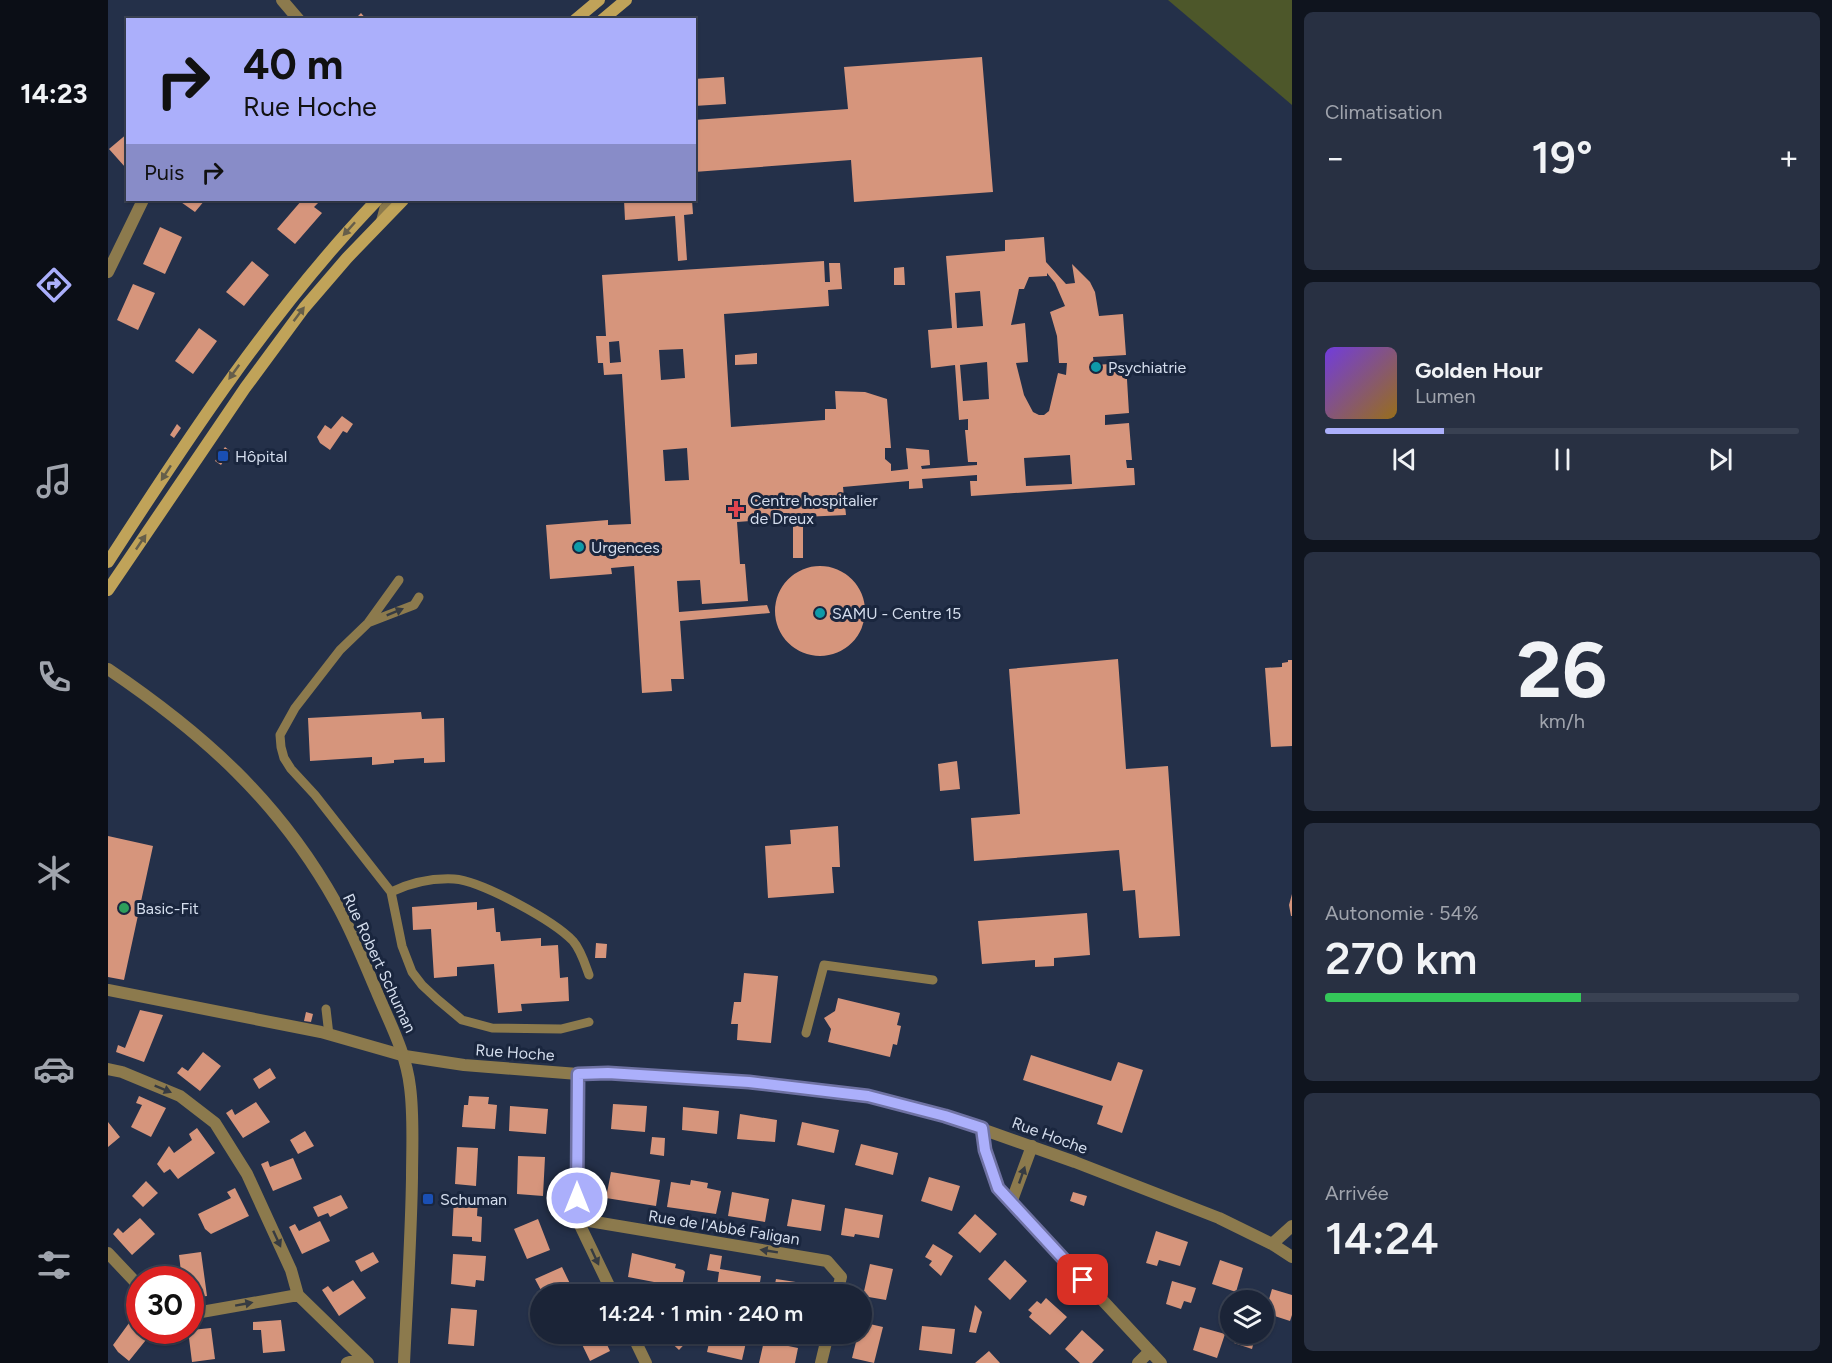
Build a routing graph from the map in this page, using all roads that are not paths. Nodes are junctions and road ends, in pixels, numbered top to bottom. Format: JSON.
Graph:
{"nodes":[{"id":1,"x":282,"y":0,"type":"edge"},
{"id":2,"x":599,"y":0,"type":"edge"},
{"id":3,"x":626,"y":0,"type":"edge"},
{"id":4,"x":297,"y":18,"type":"edge"},
{"id":5,"x":577,"y":18,"type":"edge"},
{"id":6,"x":605,"y":18,"type":"edge"},
{"id":7,"x":142,"y":201,"type":"edge"},
{"id":8,"x":376,"y":201,"type":"edge"},
{"id":9,"x":391,"y":201,"type":"edge"},
{"id":10,"x":402,"y":201,"type":"edge"},
{"id":11,"x":380,"y":223,"type":"junction"},
{"id":12,"x":108,"y":241,"type":"edge"},
{"id":13,"x":120,"y":246,"type":"junction"},
{"id":14,"x":108,"y":272,"type":"edge"},
{"id":15,"x":108,"y":562,"type":"edge"},
{"id":16,"x":399,"y":580,"type":"dead end"},
{"id":17,"x":108,"y":591,"type":"edge"},
{"id":18,"x":419,"y":597,"type":"dead end"},
{"id":19,"x":368,"y":624,"type":"junction"},
{"id":20,"x":108,"y":669,"type":"edge"},
{"id":21,"x":391,"y":892,"type":"junction"},
{"id":22,"x":589,"y":975,"type":"dead end"},
{"id":23,"x":933,"y":980,"type":"dead end"},
{"id":24,"x":108,"y":990,"type":"edge"},
{"id":25,"x":326,"y":1009,"type":"dead end"},
{"id":26,"x":589,"y":1022,"type":"dead end"},
{"id":27,"x":806,"y":1033,"type":"dead end"},
{"id":28,"x":329,"y":1035,"type":"junction"},
{"id":29,"x":405,"y":1056,"type":"junction"},
{"id":30,"x":108,"y":1069,"type":"edge"},
{"id":31,"x":578,"y":1074,"type":"junction"},
{"id":32,"x":982,"y":1128,"type":"junction"},
{"id":33,"x":1032,"y":1146,"type":"junction"},
{"id":34,"x":1011,"y":1203,"type":"junction"},
{"id":35,"x":577,"y":1219,"type":"junction"},
{"id":36,"x":1292,"y":1226,"type":"edge"},
{"id":37,"x":1272,"y":1244,"type":"junction"},
{"id":38,"x":108,"y":1253,"type":"edge"},
{"id":39,"x":1292,"y":1257,"type":"edge"},
{"id":40,"x":126,"y":1272,"type":"edge"},
{"id":41,"x":608,"y":1284,"type":"edge"},
{"id":42,"x":839,"y":1284,"type":"edge"},
{"id":43,"x":298,"y":1295,"type":"junction"},
{"id":44,"x":204,"y":1312,"type":"edge"},
{"id":45,"x":637,"y":1344,"type":"edge"},
{"id":46,"x":826,"y":1344,"type":"edge"},
{"id":47,"x":1150,"y":1351,"type":"junction"},
{"id":48,"x":365,"y":1360,"type":"edge"},
{"id":49,"x":347,"y":1363,"type":"edge"},
{"id":50,"x":404,"y":1363,"type":"edge"},
{"id":51,"x":646,"y":1363,"type":"edge"},
{"id":52,"x":821,"y":1363,"type":"edge"},
{"id":53,"x":1138,"y":1363,"type":"edge"},
{"id":54,"x":1161,"y":1363,"type":"edge"}],
"edges":[{"from":1,"to":4,"type":"street"},
{"from":2,"to":5,"type":"main road"},
{"from":3,"to":6,"type":"main road"},
{"from":7,"to":13,"type":"street"},
{"from":8,"to":15,"type":"main road","one_way":true},
{"from":9,"to":11,"type":"lane"},
{"from":10,"to":11,"type":"main road"},
{"from":17,"to":11,"type":"main road","one_way":true},
{"from":12,"to":13,"type":"street"},
{"from":13,"to":14,"type":"street"},
{"from":16,"to":19,"type":"lane"},
{"from":19,"to":18,"type":"lane","one_way":true},
{"from":19,"to":21,"type":"lane"},
{"from":20,"to":29,"type":"street","name":"Rue Robert Schuman"},
{"from":21,"to":22,"type":"lane"},
{"from":21,"to":26,"type":"lane"},
{"from":23,"to":27,"type":"lane"},
{"from":24,"to":28,"type":"street","name":"Rue Hoche"},
{"from":25,"to":28,"type":"lane"},
{"from":28,"to":29,"type":"street","name":"Rue Hoche"},
{"from":29,"to":31,"type":"street","name":"Rue Hoche"},
{"from":29,"to":50,"type":"street","name":"Rue Robert Schuman"},
{"from":30,"to":43,"type":"street","one_way":true},
{"from":31,"to":32,"type":"street","name":"Rue Hoche"},
{"from":31,"to":35,"type":"street"},
{"from":32,"to":33,"type":"street","name":"Rue Hoche"},
{"from":32,"to":34,"type":"street"},
{"from":34,"to":33,"type":"street","one_way":true},
{"from":33,"to":37,"type":"street","name":"Rue Hoche"},
{"from":34,"to":47,"type":"street"},
{"from":35,"to":41,"type":"street","one_way":true},
{"from":42,"to":35,"type":"street","name":"Rue de l'Abbé Faligan","one_way":true},
{"from":36,"to":37,"type":"street"},
{"from":37,"to":39,"type":"street","name":"Rue Hoche"},
{"from":38,"to":40,"type":"street"},
{"from":44,"to":43,"type":"street","one_way":true},
{"from":43,"to":48,"type":"street"},
{"from":45,"to":51,"type":"street"},
{"from":46,"to":52,"type":"street"},
{"from":47,"to":53,"type":"street"},
{"from":47,"to":54,"type":"street"},
{"from":48,"to":49,"type":"street"}]}
